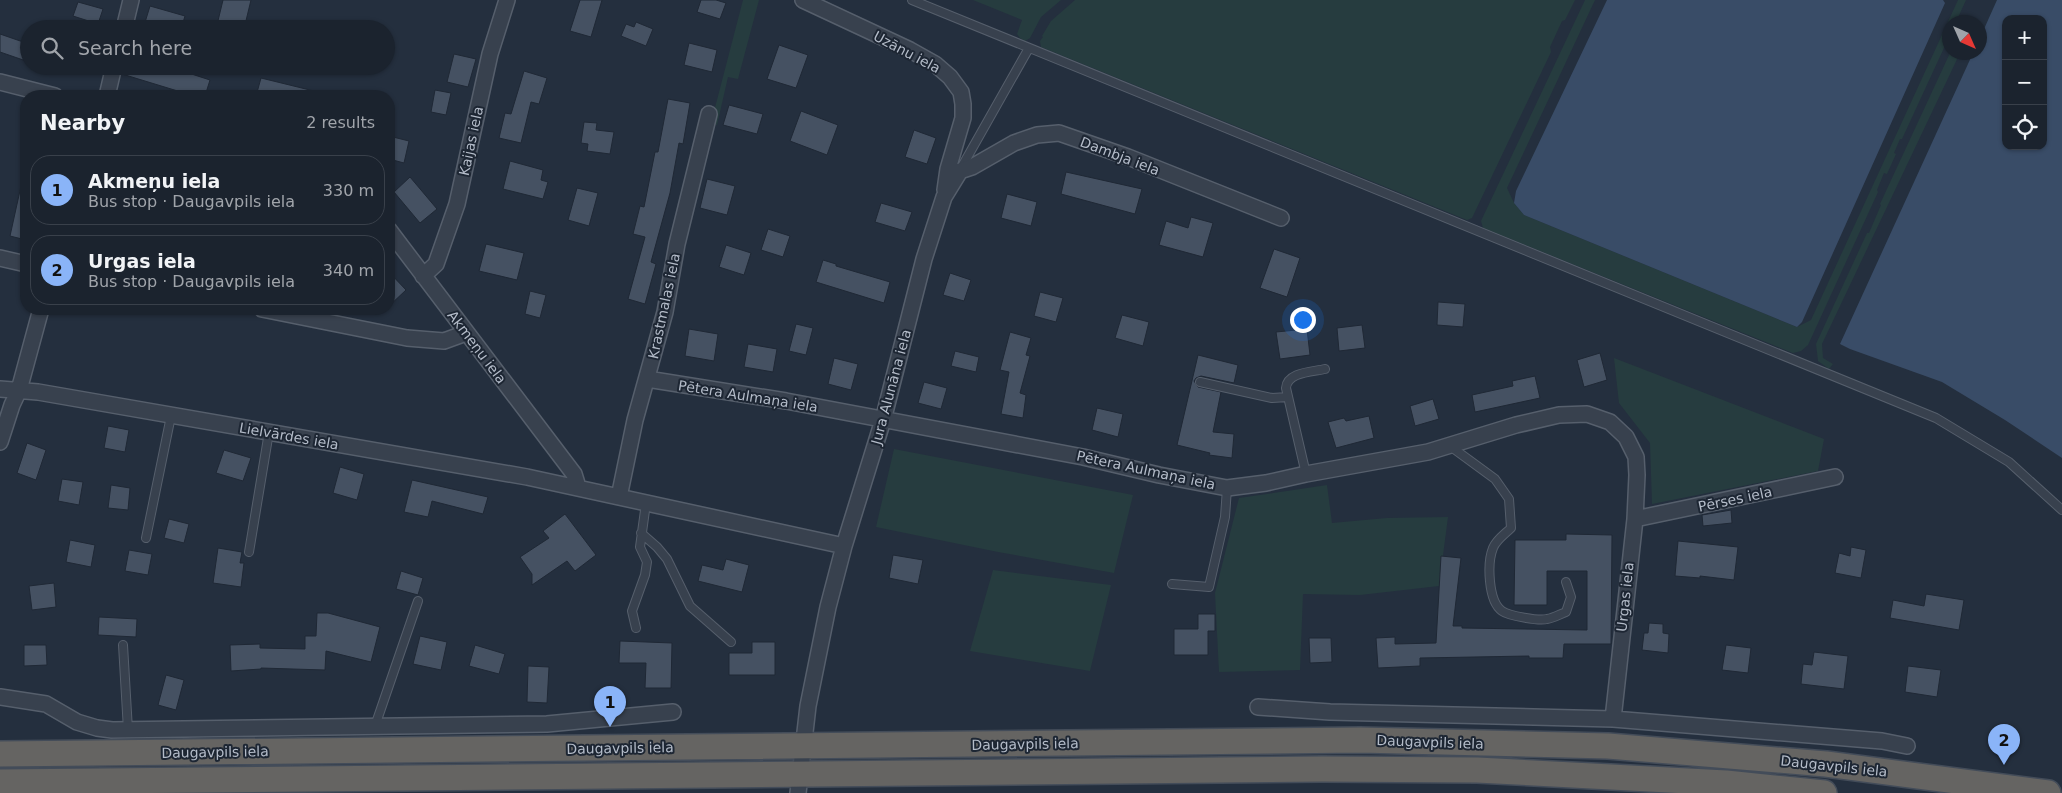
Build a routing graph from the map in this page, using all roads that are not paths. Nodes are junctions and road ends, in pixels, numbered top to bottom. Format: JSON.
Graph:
{"nodes":[{"id":1,"x":131,"y":0,"type":"edge"},
{"id":2,"x":507,"y":0,"type":"edge"},
{"id":3,"x":803,"y":0,"type":"edge"},
{"id":4,"x":912,"y":0,"type":"edge"},
{"id":5,"x":126,"y":20,"type":"edge"},
{"id":6,"x":1029,"y":48,"type":"junction"},
{"id":7,"x":112,"y":75,"type":"edge"},
{"id":8,"x":0,"y":82,"type":"edge"},
{"id":9,"x":31,"y":90,"type":"edge"},
{"id":10,"x":108,"y":90,"type":"edge"},
{"id":11,"x":709,"y":114,"type":"dead end"},
{"id":12,"x":960,"y":171,"type":"junction"},
{"id":13,"x":944,"y":197,"type":"junction"},
{"id":14,"x":1281,"y":218,"type":"dead end"},
{"id":15,"x":395,"y":238,"type":"edge"},
{"id":16,"x":0,"y":258,"type":"edge"},
{"id":17,"x":20,"y":263,"type":"edge"},
{"id":18,"x":424,"y":276,"type":"junction"},
{"id":19,"x":39,"y":315,"type":"edge"},
{"id":20,"x":292,"y":315,"type":"edge"},
{"id":21,"x":466,"y":333,"type":"junction"},
{"id":22,"x":1325,"y":369,"type":"dead end"},
{"id":23,"x":647,"y":379,"type":"junction"},
{"id":24,"x":1200,"y":382,"type":"dead end"},
{"id":25,"x":0,"y":389,"type":"edge"},
{"id":26,"x":19,"y":390,"type":"junction"},
{"id":27,"x":1288,"y":397,"type":"junction"},
{"id":28,"x":172,"y":416,"type":"junction"},
{"id":29,"x":883,"y":420,"type":"junction"},
{"id":30,"x":269,"y":432,"type":"junction"},
{"id":31,"x":0,"y":442,"type":"edge"},
{"id":32,"x":1450,"y":446,"type":"junction"},
{"id":33,"x":1306,"y":474,"type":"junction"},
{"id":34,"x":1637,"y":475,"type":"joint"},
{"id":35,"x":1835,"y":477,"type":"dead end"},
{"id":36,"x":578,"y":487,"type":"junction"},
{"id":37,"x":1227,"y":488,"type":"junction"},
{"id":38,"x":619,"y":497,"type":"junction"},
{"id":39,"x":646,"y":503,"type":"junction"},
{"id":40,"x":2062,"y":510,"type":"edge"},
{"id":41,"x":1635,"y":519,"type":"junction"},
{"id":42,"x":641,"y":533,"type":"junction"},
{"id":43,"x":146,"y":538,"type":"dead end"},
{"id":44,"x":844,"y":546,"type":"junction"},
{"id":45,"x":249,"y":552,"type":"dead end"},
{"id":46,"x":1566,"y":582,"type":"dead end"},
{"id":47,"x":1172,"y":584,"type":"dead end"},
{"id":48,"x":418,"y":601,"type":"dead end"},
{"id":49,"x":636,"y":628,"type":"dead end"},
{"id":50,"x":731,"y":642,"type":"dead end"},
{"id":51,"x":123,"y":645,"type":"dead end"},
{"id":52,"x":0,"y":697,"type":"edge"},
{"id":53,"x":1258,"y":707,"type":"dead end"},
{"id":54,"x":673,"y":712,"type":"dead end"},
{"id":55,"x":1613,"y":719,"type":"junction"},
{"id":56,"x":375,"y":726,"type":"junction"},
{"id":57,"x":128,"y":730,"type":"junction"},
{"id":58,"x":803,"y":746,"type":"junction"},
{"id":59,"x":1907,"y":746,"type":"dead end"},
{"id":60,"x":0,"y":754,"type":"edge"},
{"id":61,"x":0,"y":782,"type":"edge"},
{"id":62,"x":800,"y":783,"type":"edge"},
{"id":63,"x":96,"y":786,"type":"edge"},
{"id":64,"x":145,"y":786,"type":"edge"},
{"id":65,"x":1824,"y":793,"type":"edge"},
{"id":66,"x":2048,"y":793,"type":"edge"}],
"edges":[{"from":1,"to":5,"type":"street"},
{"from":2,"to":18,"type":"street","name":"Kaijas iela"},
{"from":3,"to":13,"type":"street","name":"Uzānu iela"},
{"from":4,"to":6,"type":"lane"},
{"from":6,"to":12,"type":"lane","name":"Jura Alunāna iela"},
{"from":6,"to":40,"type":"lane"},
{"from":7,"to":10,"type":"street"},
{"from":8,"to":9,"type":"street"},
{"from":11,"to":23,"type":"street","name":"Krastmalas iela"},
{"from":12,"to":13,"type":"street","name":"Jura Alunāna iela"},
{"from":12,"to":14,"type":"street","name":"Dambja iela"},
{"from":13,"to":29,"type":"street","name":"Jura Alunāna iela"},
{"from":15,"to":18,"type":"street","name":"Akmeņu iela"},
{"from":16,"to":17,"type":"street"},
{"from":18,"to":21,"type":"street","name":"Akmeņu iela"},
{"from":19,"to":26,"type":"street"},
{"from":20,"to":21,"type":"street"},
{"from":21,"to":36,"type":"street","name":"Akmeņu iela"},
{"from":22,"to":27,"type":"lane"},
{"from":23,"to":29,"type":"street","name":"Pētera Aulmaņa iela"},
{"from":23,"to":38,"type":"street","name":"Krastmalas iela"},
{"from":24,"to":27,"type":"lane"},
{"from":25,"to":26,"type":"street","name":"Lielvārdes iela"},
{"from":26,"to":28,"type":"street","name":"Lielvārdes iela"},
{"from":26,"to":31,"type":"street"},
{"from":27,"to":33,"type":"lane"},
{"from":28,"to":30,"type":"street","name":"Lielvārdes iela"},
{"from":28,"to":43,"type":"lane"},
{"from":29,"to":37,"type":"street","name":"Pētera Aulmaņa iela"},
{"from":29,"to":44,"type":"street","name":"Jura Alunāna iela"},
{"from":30,"to":36,"type":"street","name":"Lielvārdes iela"},
{"from":30,"to":45,"type":"lane"},
{"from":32,"to":33,"type":"street","name":"Pētera Aulmaņa iela"},
{"from":32,"to":34,"type":"street","name":"Pētera Aulmaņa iela"},
{"from":32,"to":46,"type":"lane"},
{"from":33,"to":37,"type":"street","name":"Pētera Aulmaņa iela"},
{"from":34,"to":41,"type":"street","name":"Urgas iela"},
{"from":35,"to":41,"type":"street","name":"Pērses iela"},
{"from":36,"to":38,"type":"street"},
{"from":37,"to":47,"type":"lane"},
{"from":38,"to":39,"type":"street"},
{"from":39,"to":42,"type":"lane"},
{"from":39,"to":44,"type":"street"},
{"from":41,"to":55,"type":"street","name":"Urgas iela"},
{"from":42,"to":49,"type":"lane"},
{"from":42,"to":50,"type":"lane"},
{"from":44,"to":58,"type":"street","name":"Jura Alunāna iela"},
{"from":48,"to":56,"type":"lane"},
{"from":51,"to":57,"type":"lane"},
{"from":52,"to":57,"type":"street"},
{"from":53,"to":55,"type":"street"},
{"from":54,"to":56,"type":"street"},
{"from":55,"to":59,"type":"street"},
{"from":56,"to":57,"type":"street"},
{"from":58,"to":60,"type":"highway","name":"Daugavpils iela"},
{"from":58,"to":62,"type":"street","name":"Jura Alunāna iela"},
{"from":58,"to":66,"type":"highway","name":"Daugavpils iela"},
{"from":61,"to":63,"type":"highway","name":"Daugavpils iela"},
{"from":62,"to":64,"type":"highway","name":"Daugavpils iela"},
{"from":62,"to":65,"type":"highway","name":"Daugavpils iela"},
{"from":63,"to":64,"type":"highway","name":"Daugavpils iela"}]}
